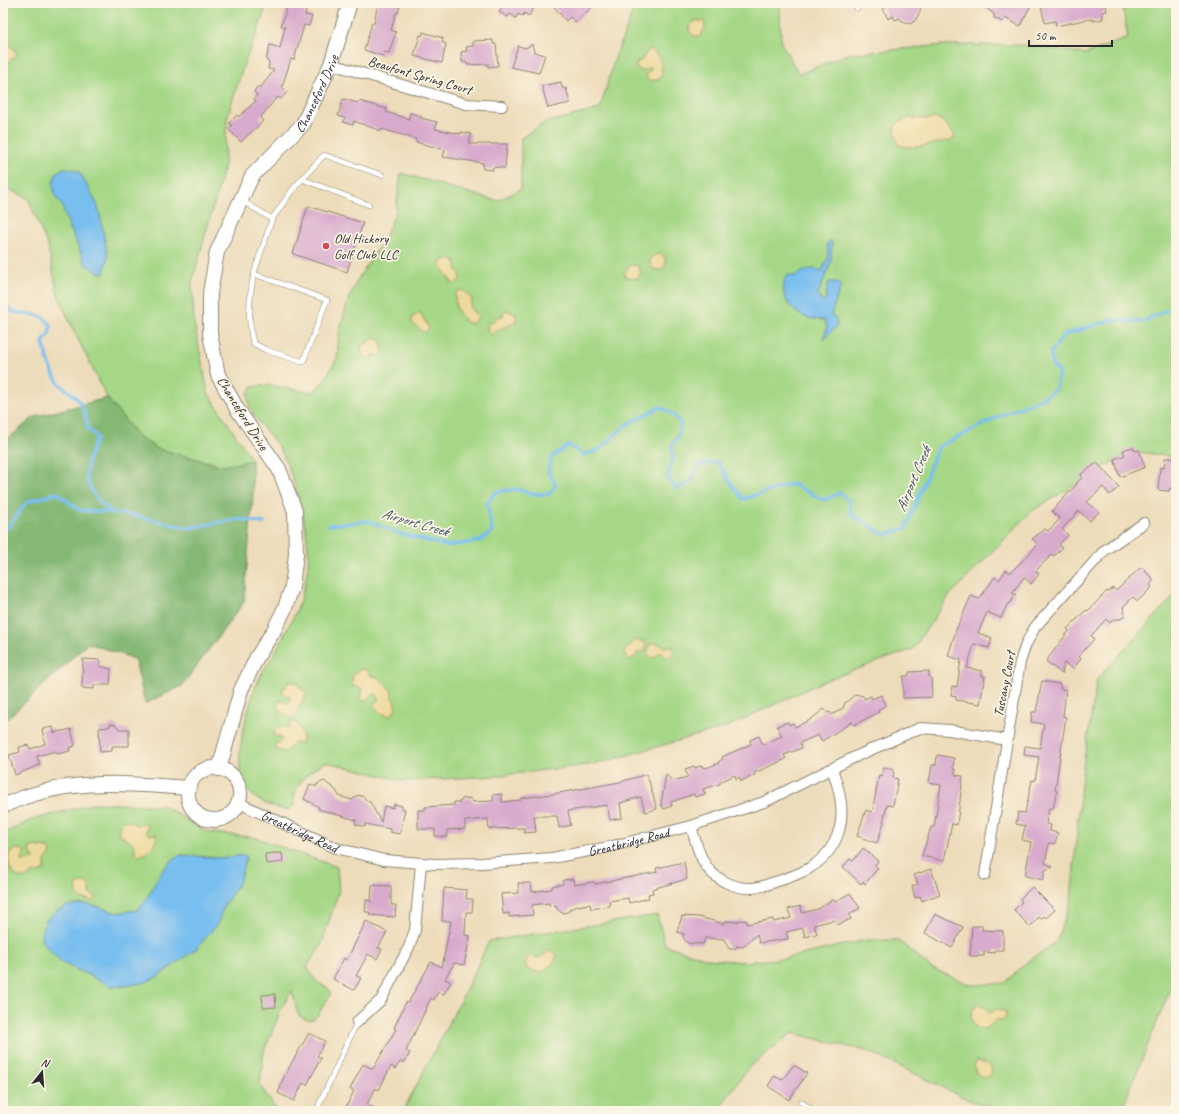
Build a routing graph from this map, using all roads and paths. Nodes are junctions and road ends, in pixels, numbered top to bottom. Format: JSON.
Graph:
{"nodes":[{"id":1,"x":350,"y":3,"type":"edge"},
{"id":2,"x":331,"y":64,"type":"junction"},
{"id":3,"x":502,"y":106,"type":"dead end"},
{"id":4,"x":382,"y":175,"type":"dead end"},
{"id":5,"x":302,"y":179,"type":"junction"},
{"id":6,"x":241,"y":199,"type":"junction"},
{"id":7,"x":369,"y":204,"type":"dead end"},
{"id":8,"x":272,"y":219,"type":"junction"},
{"id":9,"x":254,"y":274,"type":"junction"},
{"id":10,"x":1144,"y":523,"type":"dead end"},
{"id":11,"x":1008,"y":740,"type":"junction"},
{"id":12,"x":220,"y":768,"type":"junction"},
{"id":13,"x":832,"y":769,"type":"junction"},
{"id":14,"x":188,"y":788,"type":"junction"},
{"id":15,"x":239,"y":803,"type":"junction"},
{"id":16,"x":3,"y":806,"type":"edge"},
{"id":17,"x":692,"y":826,"type":"junction"},
{"id":18,"x":421,"y":864,"type":"junction"},
{"id":19,"x":985,"y":875,"type":"dead end"},
{"id":20,"x":357,"y":1022,"type":"joint"},
{"id":21,"x":800,"y":1102,"type":"dead end"},
{"id":22,"x":319,"y":1105,"type":"dead end"},
{"id":23,"x":813,"y":1111,"type":"edge"}],
"edges":[{"from":1,"to":2,"type":"street","name":"Chanceford Drive"},
{"from":2,"to":3,"type":"street","name":"Beaufont Spring Court"},
{"from":2,"to":6,"type":"street","name":"Chanceford Drive"},
{"from":4,"to":5,"type":"lane"},
{"from":5,"to":7,"type":"lane"},
{"from":5,"to":8,"type":"lane"},
{"from":6,"to":8,"type":"lane"},
{"from":6,"to":12,"type":"street","name":"Chanceford Drive"},
{"from":8,"to":9,"type":"lane"},
{"from":9,"to":9,"type":"lane"},
{"from":10,"to":11,"type":"street","name":"Tuscany Court"},
{"from":11,"to":13,"type":"street","name":"Greatbridge Road"},
{"from":11,"to":19,"type":"street","name":"Tuscany Court"},
{"from":12,"to":14,"type":"street"},
{"from":12,"to":15,"type":"street"},
{"from":13,"to":17,"type":"street","name":"Greatbridge Road"},
{"from":13,"to":17,"type":"street"},
{"from":14,"to":15,"type":"street"},
{"from":14,"to":16,"type":"street"},
{"from":15,"to":18,"type":"street","name":"Greatbridge Road"},
{"from":17,"to":18,"type":"street","name":"Greatbridge Road"},
{"from":18,"to":20,"type":"street"},
{"from":20,"to":22,"type":"lane"},
{"from":21,"to":23,"type":"lane"}]}
